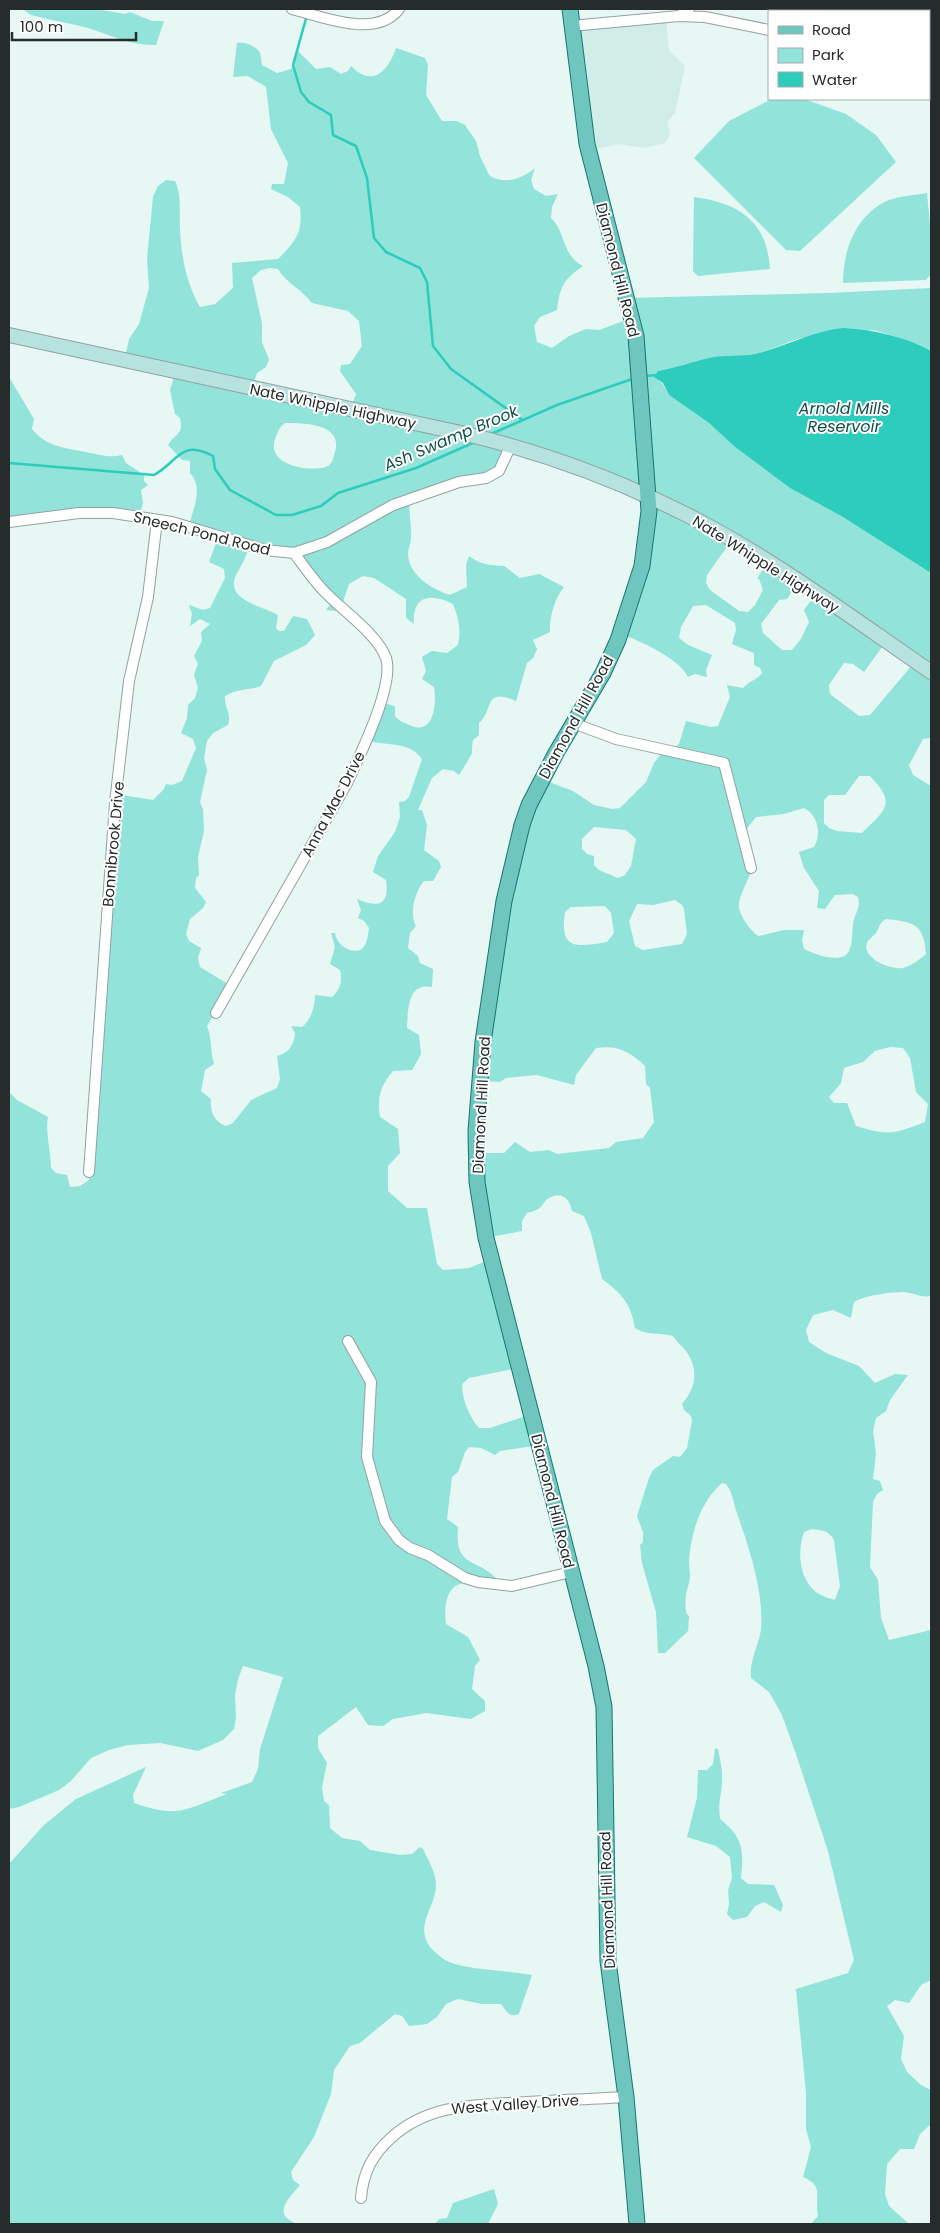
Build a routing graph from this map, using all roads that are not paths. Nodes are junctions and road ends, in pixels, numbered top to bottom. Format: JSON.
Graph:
{"nodes":[{"id":1,"x":292,"y":9,"type":"edge"},
{"id":2,"x":399,"y":9,"type":"edge"},
{"id":3,"x":567,"y":9,"type":"edge"},
{"id":4,"x":689,"y":9,"type":"edge"},
{"id":5,"x":679,"y":16,"type":"junction"},
{"id":6,"x":571,"y":26,"type":"junction"},
{"id":7,"x":768,"y":30,"type":"edge"},
{"id":8,"x":9,"y":335,"type":"edge"},
{"id":9,"x":511,"y":445,"type":"junction"},
{"id":10,"x":649,"y":497,"type":"junction"},
{"id":11,"x":157,"y":520,"type":"junction"},
{"id":12,"x":9,"y":522,"type":"edge"},
{"id":13,"x":294,"y":553,"type":"junction"},
{"id":14,"x":931,"y":672,"type":"edge"},
{"id":15,"x":574,"y":723,"type":"junction"},
{"id":16,"x":750,"y":868,"type":"dead end"},
{"id":17,"x":216,"y":1013,"type":"dead end"},
{"id":18,"x":88,"y":1172,"type":"dead end"},
{"id":19,"x":348,"y":1341,"type":"dead end"},
{"id":20,"x":571,"y":1572,"type":"junction"},
{"id":21,"x":626,"y":2097,"type":"junction"},
{"id":22,"x":361,"y":2198,"type":"dead end"},
{"id":23,"x":637,"y":2224,"type":"edge"}],
"edges":[{"from":1,"to":2,"type":"street"},
{"from":3,"to":6,"type":"main road","name":"Diamond Hill Road"},
{"from":4,"to":5,"type":"street"},
{"from":5,"to":6,"type":"street"},
{"from":5,"to":7,"type":"street"},
{"from":6,"to":10,"type":"main road","name":"Diamond Hill Road"},
{"from":8,"to":9,"type":"main road","name":"Nate Whipple Highway"},
{"from":9,"to":10,"type":"main road","name":"Nate Whipple Highway"},
{"from":9,"to":13,"type":"street","name":"Sneech Pond Road"},
{"from":10,"to":14,"type":"main road","name":"Nate Whipple Highway"},
{"from":10,"to":15,"type":"main road","name":"Diamond Hill Road"},
{"from":11,"to":12,"type":"street","name":"Sneech Pond Road"},
{"from":11,"to":13,"type":"street","name":"Sneech Pond Road"},
{"from":11,"to":18,"type":"street","name":"Bonnibrook Drive"},
{"from":13,"to":17,"type":"street","name":"Anna Mac Drive"},
{"from":15,"to":16,"type":"street"},
{"from":15,"to":20,"type":"main road","name":"Diamond Hill Road"},
{"from":19,"to":20,"type":"street"},
{"from":20,"to":21,"type":"main road","name":"Diamond Hill Road"},
{"from":21,"to":22,"type":"street","name":"West Valley Drive"},
{"from":21,"to":23,"type":"main road","name":"Diamond Hill Road"}]}
